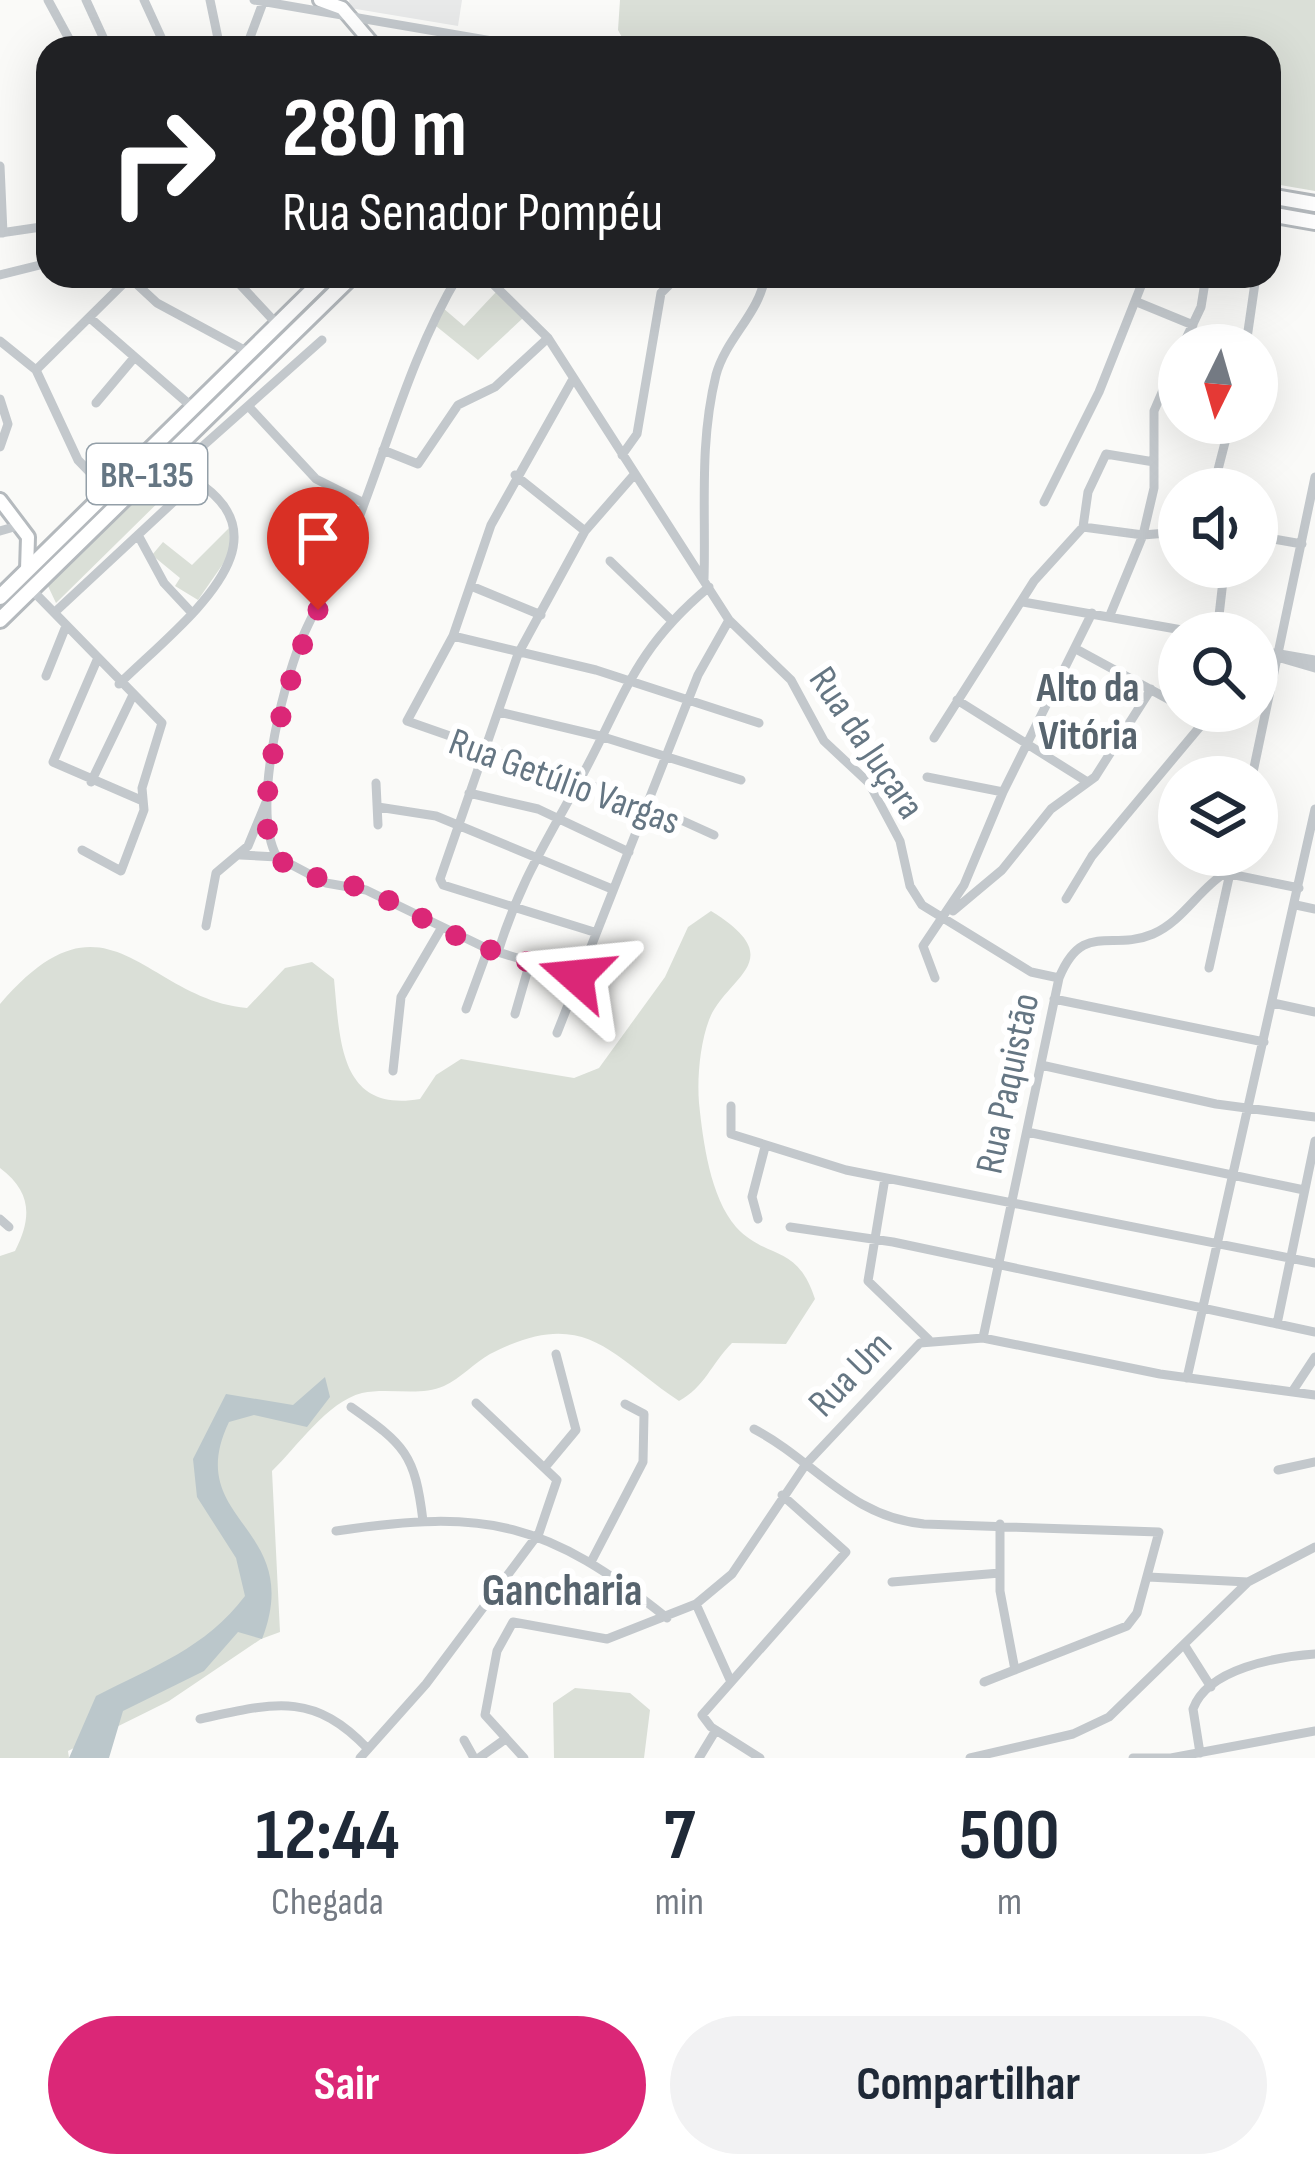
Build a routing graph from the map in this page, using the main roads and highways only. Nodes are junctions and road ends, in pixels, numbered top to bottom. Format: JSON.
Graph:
{"nodes":[{"id":1,"x":320,"y":0,"type":"edge"},
{"id":2,"x":366,"y":36,"type":"edge"},
{"id":3,"x":1281,"y":198,"type":"edge"},
{"id":4,"x":1315,"y":203,"type":"edge"},
{"id":5,"x":1281,"y":216,"type":"edge"},
{"id":6,"x":1315,"y":222,"type":"edge"},
{"id":7,"x":313,"y":288,"type":"edge"},
{"id":8,"x":339,"y":288,"type":"edge"},
{"id":9,"x":224,"y":374,"type":"junction"},
{"id":10,"x":184,"y":436,"type":"junction"},
{"id":11,"x":0,"y":500,"type":"edge"},
{"id":12,"x":23,"y":527,"type":"junction"},
{"id":13,"x":67,"y":531,"type":"junction"},
{"id":14,"x":32,"y":580,"type":"junction"},
{"id":15,"x":0,"y":597,"type":"edge"},
{"id":16,"x":0,"y":620,"type":"edge"}],
"edges":[{"from":1,"to":2,"type":"main road"},
{"from":3,"to":4,"type":"highway"},
{"from":5,"to":6,"type":"highway"},
{"from":7,"to":9,"type":"highway","number":"BR-135"},
{"from":8,"to":10,"type":"highway","number":"BR-135"},
{"from":9,"to":10,"type":"highway"},
{"from":9,"to":13,"type":"highway","number":"BR-135"},
{"from":10,"to":14,"type":"highway","number":"BR-135"},
{"from":11,"to":12,"type":"main road"},
{"from":12,"to":13,"type":"main road"},
{"from":12,"to":14,"type":"main road"},
{"from":13,"to":14,"type":"highway","number":"BR-135"},
{"from":14,"to":15,"type":"highway","number":"BR-135"},
{"from":14,"to":16,"type":"highway","number":"BR-135"}]}
